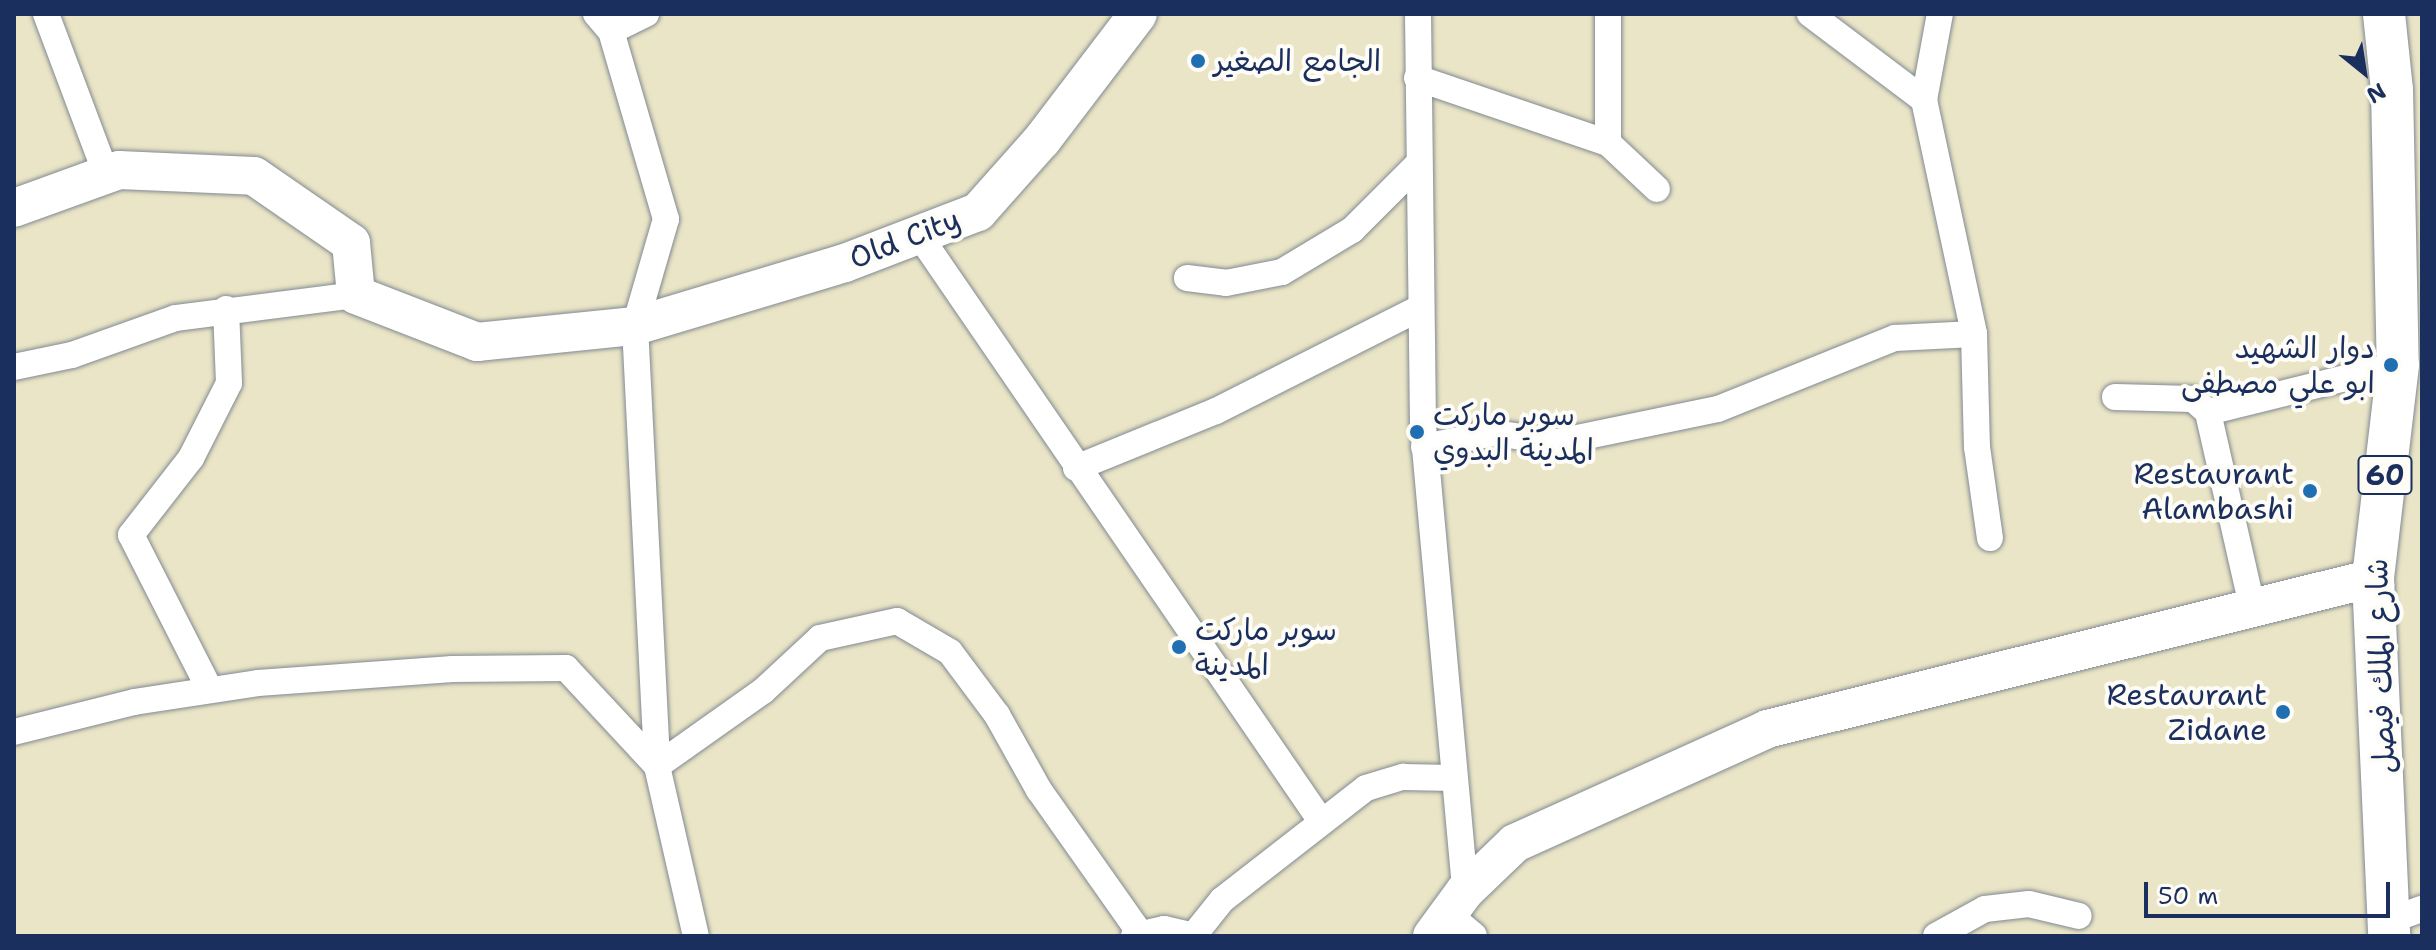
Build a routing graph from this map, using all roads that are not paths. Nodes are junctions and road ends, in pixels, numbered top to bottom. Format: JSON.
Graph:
{"nodes":[{"id":1,"x":46,"y":14,"type":"edge"},
{"id":2,"x":646,"y":14,"type":"edge"},
{"id":3,"x":1138,"y":14,"type":"edge"},
{"id":4,"x":1418,"y":14,"type":"edge"},
{"id":5,"x":1608,"y":14,"type":"edge"},
{"id":6,"x":1810,"y":14,"type":"edge"},
{"id":7,"x":1940,"y":14,"type":"edge"},
{"id":8,"x":2384,"y":14,"type":"edge"},
{"id":9,"x":604,"y":22,"type":"edge"},
{"id":10,"x":1417,"y":78,"type":"junction"},
{"id":11,"x":1924,"y":100,"type":"junction"},
{"id":12,"x":1608,"y":143,"type":"junction"},
{"id":13,"x":1417,"y":165,"type":"junction"},
{"id":14,"x":106,"y":174,"type":"junction"},
{"id":15,"x":1657,"y":189,"type":"dead end"},
{"id":16,"x":14,"y":208,"type":"edge"},
{"id":17,"x":919,"y":235,"type":"junction"},
{"id":18,"x":1187,"y":278,"type":"dead end"},
{"id":19,"x":356,"y":295,"type":"junction"},
{"id":20,"x":1420,"y":308,"type":"junction"},
{"id":21,"x":226,"y":309,"type":"junction"},
{"id":22,"x":635,"y":326,"type":"junction"},
{"id":23,"x":1974,"y":334,"type":"junction"},
{"id":24,"x":2410,"y":363,"type":"edge"},
{"id":25,"x":14,"y":367,"type":"edge"},
{"id":26,"x":2115,"y":397,"type":"dead end"},
{"id":27,"x":2208,"y":412,"type":"junction"},
{"id":28,"x":1424,"y":447,"type":"junction"},
{"id":29,"x":1076,"y":468,"type":"junction"},
{"id":30,"x":1990,"y":538,"type":"dead end"},
{"id":31,"x":2373,"y":578,"type":"junction"},
{"id":32,"x":2252,"y":606,"type":"junction"},
{"id":33,"x":210,"y":690,"type":"junction"},
{"id":34,"x":14,"y":732,"type":"edge"},
{"id":35,"x":657,"y":766,"type":"junction"},
{"id":36,"x":1453,"y":778,"type":"junction"},
{"id":37,"x":1321,"y":821,"type":"junction"},
{"id":38,"x":2079,"y":916,"type":"dead end"},
{"id":39,"x":1454,"y":919,"type":"edge"},
{"id":40,"x":2401,"y":922,"type":"edge"},
{"id":41,"x":1137,"y":934,"type":"edge"},
{"id":42,"x":696,"y":936,"type":"edge"},
{"id":43,"x":1194,"y":936,"type":"edge"},
{"id":44,"x":1936,"y":936,"type":"edge"}],
"edges":[{"from":1,"to":14,"type":"street"},
{"from":2,"to":9,"type":"street"},
{"from":3,"to":17,"type":"street","name":"Old City"},
{"from":4,"to":10,"type":"street"},
{"from":5,"to":12,"type":"street"},
{"from":6,"to":11,"type":"street"},
{"from":7,"to":11,"type":"street"},
{"from":8,"to":24,"type":"main road","name":"شارع الملك فيصل","number":"60"},
{"from":9,"to":22,"type":"street"},
{"from":10,"to":12,"type":"street"},
{"from":10,"to":13,"type":"street"},
{"from":11,"to":23,"type":"street"},
{"from":12,"to":15,"type":"street"},
{"from":13,"to":18,"type":"street"},
{"from":13,"to":20,"type":"street"},
{"from":14,"to":16,"type":"street"},
{"from":14,"to":19,"type":"street"},
{"from":17,"to":22,"type":"street","name":"Old City"},
{"from":17,"to":29,"type":"street"},
{"from":19,"to":21,"type":"street"},
{"from":19,"to":22,"type":"street","name":"Old City"},
{"from":20,"to":28,"type":"street"},
{"from":20,"to":29,"type":"street"},
{"from":21,"to":25,"type":"street"},
{"from":21,"to":33,"type":"street"},
{"from":22,"to":35,"type":"street"},
{"from":23,"to":28,"type":"street"},
{"from":23,"to":30,"type":"street"},
{"from":24,"to":27,"type":"street"},
{"from":24,"to":31,"type":"main road","name":"شارع الملك فيصل","number":"60"},
{"from":26,"to":27,"type":"street"},
{"from":27,"to":32,"type":"street"},
{"from":28,"to":36,"type":"street"},
{"from":29,"to":37,"type":"street"},
{"from":31,"to":32,"type":"street"},
{"from":31,"to":40,"type":"main road","name":"شارع الملك فيصل","number":"60"},
{"from":32,"to":39,"type":"street"},
{"from":33,"to":34,"type":"street"},
{"from":33,"to":35,"type":"street"},
{"from":35,"to":41,"type":"street"},
{"from":35,"to":42,"type":"street"},
{"from":36,"to":37,"type":"street"},
{"from":36,"to":39,"type":"street"},
{"from":37,"to":43,"type":"street"},
{"from":38,"to":44,"type":"street"},
{"from":41,"to":43,"type":"street"}]}
